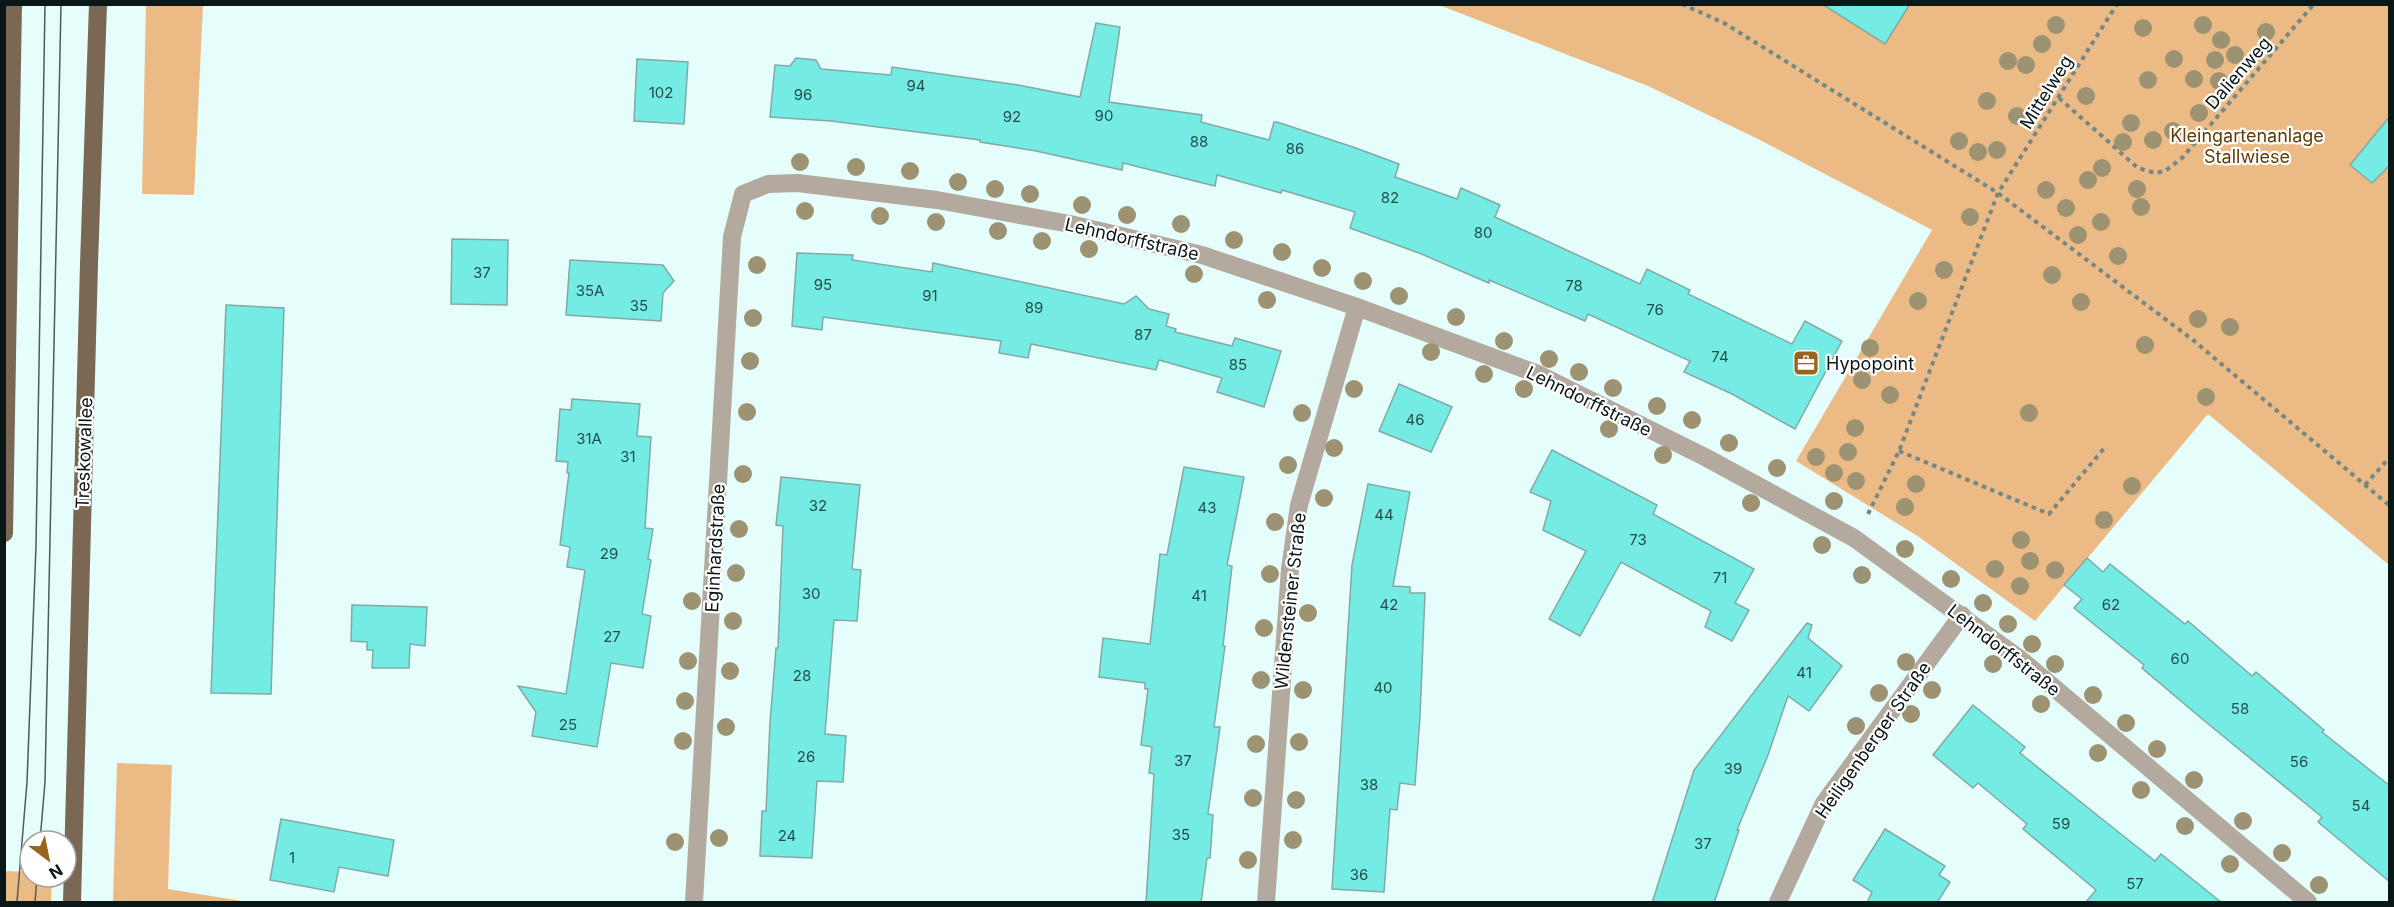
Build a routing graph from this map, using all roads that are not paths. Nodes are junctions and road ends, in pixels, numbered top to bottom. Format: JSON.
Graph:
{"nodes":[{"id":1,"x":13,"y":4,"type":"edge"},
{"id":2,"x":98,"y":4,"type":"edge"},
{"id":3,"x":743,"y":194,"type":"joint"},
{"id":4,"x":1357,"y":307,"type":"junction"},
{"id":5,"x":4,"y":533,"type":"edge"},
{"id":6,"x":1962,"y":615,"type":"junction"},
{"id":7,"x":72,"y":903,"type":"edge"},
{"id":8,"x":694,"y":903,"type":"edge"},
{"id":9,"x":1266,"y":903,"type":"edge"},
{"id":10,"x":1778,"y":903,"type":"edge"},
{"id":11,"x":2308,"y":903,"type":"edge"}],
"edges":[{"from":1,"to":5,"type":"main road"},
{"from":2,"to":7,"type":"main road","name":"Treskowallee"},
{"from":3,"to":4,"type":"street","name":"Lehndorffstraße"},
{"from":3,"to":8,"type":"street","name":"Eginhardstraße"},
{"from":4,"to":6,"type":"street","name":"Lehndorffstraße"},
{"from":4,"to":9,"type":"street","name":"Wildensteiner Straße"},
{"from":6,"to":10,"type":"street","name":"Heiligenberger Straße"},
{"from":6,"to":11,"type":"street","name":"Lehndorffstraße"}]}
